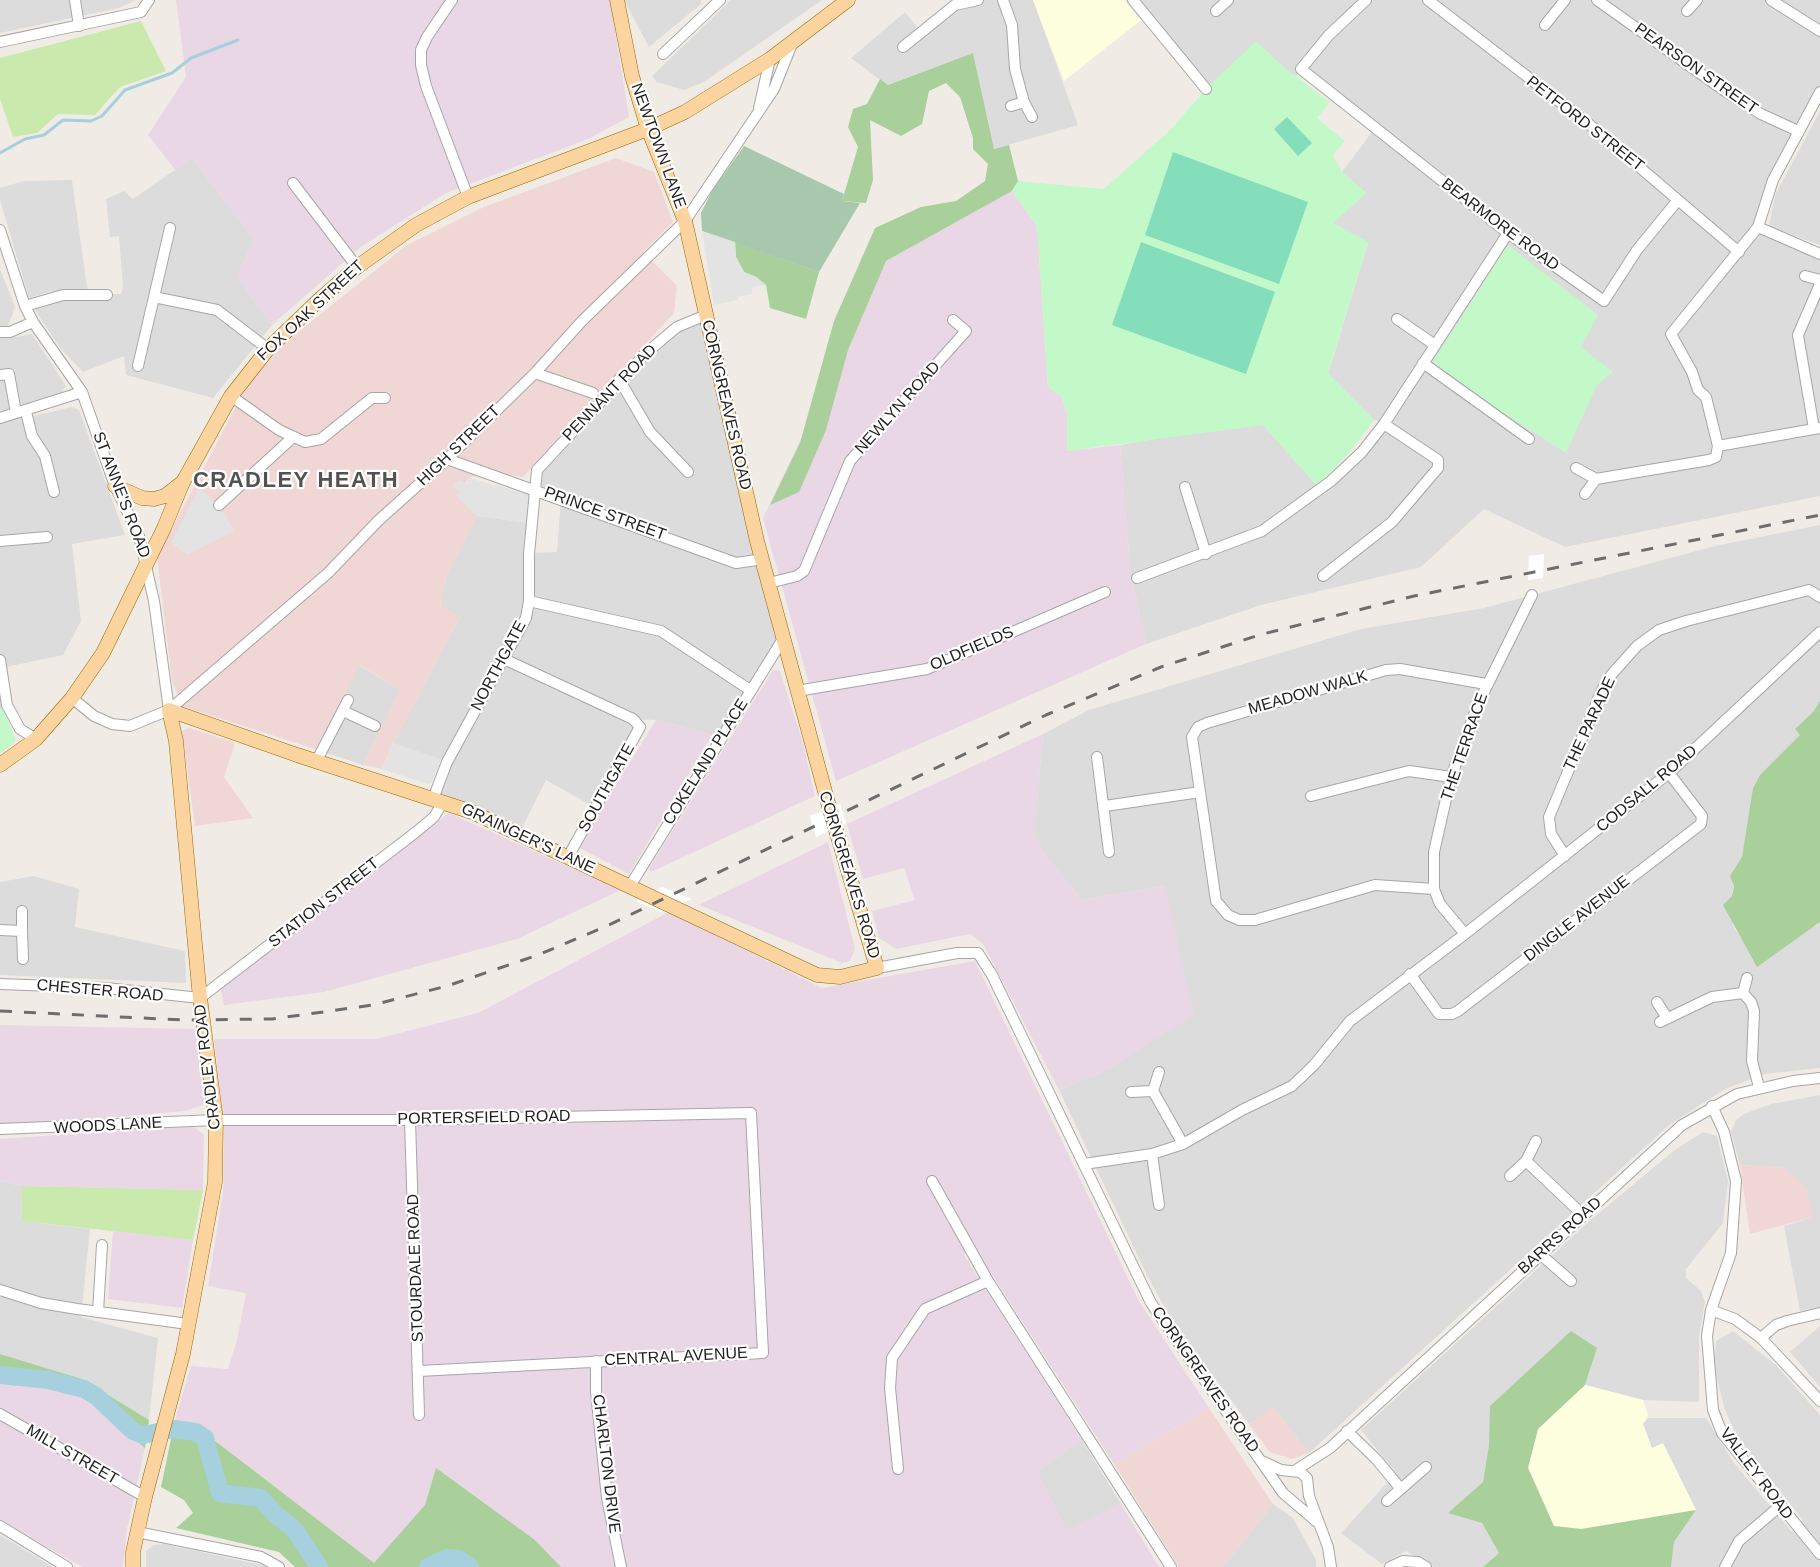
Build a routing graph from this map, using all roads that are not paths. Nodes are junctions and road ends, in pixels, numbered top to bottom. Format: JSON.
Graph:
{"nodes":[{"id":1,"x":75,"y":0,"type":"edge"},
{"id":2,"x":149,"y":0,"type":"edge"},
{"id":3,"x":452,"y":0,"type":"edge"},
{"id":4,"x":617,"y":0,"type":"edge"},
{"id":5,"x":720,"y":0,"type":"edge"},
{"id":6,"x":848,"y":0,"type":"edge"},
{"id":7,"x":978,"y":0,"type":"edge"},
{"id":8,"x":1003,"y":0,"type":"edge"},
{"id":9,"x":1228,"y":0,"type":"edge"},
{"id":10,"x":1366,"y":0,"type":"edge"},
{"id":11,"x":1428,"y":0,"type":"edge"},
{"id":12,"x":1565,"y":0,"type":"edge"},
{"id":13,"x":1597,"y":0,"type":"edge"},
{"id":14,"x":1697,"y":0,"type":"edge"},
{"id":15,"x":1771,"y":0,"type":"edge"},
{"id":16,"x":1136,"y":1,"type":"edge"},
{"id":17,"x":953,"y":3,"type":"edge"},
{"id":18,"x":1216,"y":11,"type":"dead end"},
{"id":19,"x":1688,"y":11,"type":"dead end"},
{"id":20,"x":79,"y":26,"type":"junction"},
{"id":21,"x":1545,"y":26,"type":"dead end"},
{"id":22,"x":1820,"y":31,"type":"edge"},
{"id":23,"x":0,"y":42,"type":"edge"},
{"id":24,"x":792,"y":44,"type":"junction"},
{"id":25,"x":903,"y":47,"type":"dead end"},
{"id":26,"x":663,"y":54,"type":"dead end"},
{"id":27,"x":770,"y":59,"type":"junction"},
{"id":28,"x":1206,"y":89,"type":"dead end"},
{"id":29,"x":1820,"y":92,"type":"edge"},
{"id":30,"x":1024,"y":102,"type":"junction"},
{"id":31,"x":1011,"y":106,"type":"dead end"},
{"id":32,"x":1032,"y":117,"type":"dead end"},
{"id":33,"x":648,"y":129,"type":"junction"},
{"id":34,"x":1798,"y":131,"type":"junction"},
{"id":35,"x":293,"y":183,"type":"dead end"},
{"id":36,"x":468,"y":197,"type":"junction"},
{"id":37,"x":1678,"y":200,"type":"junction"},
{"id":38,"x":686,"y":221,"type":"junction"},
{"id":39,"x":1758,"y":226,"type":"junction"},
{"id":40,"x":170,"y":228,"type":"dead end"},
{"id":41,"x":0,"y":231,"type":"edge"},
{"id":42,"x":1508,"y":233,"type":"junction"},
{"id":43,"x":1739,"y":252,"type":"junction"},
{"id":44,"x":1820,"y":254,"type":"edge"},
{"id":45,"x":357,"y":267,"type":"junction"},
{"id":46,"x":1805,"y":276,"type":"dead end"},
{"id":47,"x":1820,"y":282,"type":"edge"},
{"id":48,"x":107,"y":295,"type":"dead end"},
{"id":49,"x":154,"y":297,"type":"junction"},
{"id":50,"x":25,"y":306,"type":"junction"},
{"id":51,"x":706,"y":315,"type":"junction"},
{"id":52,"x":1397,"y":319,"type":"dead end"},
{"id":53,"x":953,"y":320,"type":"dead end"},
{"id":54,"x":33,"y":322,"type":"junction"},
{"id":55,"x":0,"y":332,"type":"edge"},
{"id":56,"x":1435,"y":345,"type":"junction"},
{"id":57,"x":268,"y":349,"type":"junction"},
{"id":58,"x":1424,"y":363,"type":"junction"},
{"id":59,"x":138,"y":366,"type":"dead end"},
{"id":60,"x":535,"y":373,"type":"junction"},
{"id":61,"x":10,"y":374,"type":"edge"},
{"id":62,"x":619,"y":379,"type":"junction"},
{"id":63,"x":82,"y":392,"type":"junction"},
{"id":64,"x":593,"y":393,"type":"dead end"},
{"id":65,"x":231,"y":396,"type":"junction"},
{"id":66,"x":385,"y":398,"type":"dead end"},
{"id":67,"x":21,"y":412,"type":"junction"},
{"id":68,"x":0,"y":418,"type":"edge"},
{"id":69,"x":1384,"y":424,"type":"junction"},
{"id":70,"x":1817,"y":428,"type":"edge"},
{"id":71,"x":292,"y":438,"type":"junction"},
{"id":72,"x":1529,"y":439,"type":"dead end"},
{"id":73,"x":1718,"y":446,"type":"junction"},
{"id":74,"x":447,"y":459,"type":"junction"},
{"id":75,"x":1576,"y":468,"type":"dead end"},
{"id":76,"x":688,"y":472,"type":"dead end"},
{"id":77,"x":1596,"y":479,"type":"junction"},
{"id":78,"x":183,"y":482,"type":"junction"},
{"id":79,"x":115,"y":486,"type":"junction"},
{"id":80,"x":1185,"y":487,"type":"dead end"},
{"id":81,"x":537,"y":489,"type":"junction"},
{"id":82,"x":54,"y":492,"type":"dead end"},
{"id":83,"x":1585,"y":494,"type":"dead end"},
{"id":84,"x":219,"y":506,"type":"dead end"},
{"id":85,"x":48,"y":537,"type":"dead end"},
{"id":86,"x":0,"y":541,"type":"edge"},
{"id":87,"x":1206,"y":554,"type":"junction"},
{"id":88,"x":763,"y":559,"type":"junction"},
{"id":89,"x":147,"y":564,"type":"junction"},
{"id":90,"x":1323,"y":576,"type":"dead end"},
{"id":91,"x":1137,"y":578,"type":"dead end"},
{"id":92,"x":769,"y":583,"type":"junction"},
{"id":93,"x":1105,"y":592,"type":"dead end"},
{"id":94,"x":1532,"y":595,"type":"dead end"},
{"id":95,"x":1820,"y":597,"type":"edge"},
{"id":96,"x":529,"y":601,"type":"junction"},
{"id":97,"x":1820,"y":632,"type":"edge"},
{"id":98,"x":783,"y":639,"type":"junction"},
{"id":99,"x":504,"y":658,"type":"junction"},
{"id":100,"x":0,"y":660,"type":"edge"},
{"id":101,"x":1486,"y":684,"type":"junction"},
{"id":102,"x":750,"y":690,"type":"junction"},
{"id":103,"x":797,"y":691,"type":"junction"},
{"id":104,"x":72,"y":698,"type":"junction"},
{"id":105,"x":348,"y":700,"type":"dead end"},
{"id":106,"x":169,"y":710,"type":"junction"},
{"id":107,"x":343,"y":711,"type":"junction"},
{"id":108,"x":375,"y":726,"type":"dead end"},
{"id":109,"x":36,"y":739,"type":"junction"},
{"id":110,"x":1097,"y":757,"type":"dead end"},
{"id":111,"x":316,"y":762,"type":"junction"},
{"id":112,"x":0,"y":765,"type":"edge"},
{"id":113,"x":1669,"y":773,"type":"junction"},
{"id":114,"x":1451,"y":777,"type":"junction"},
{"id":115,"x":1200,"y":792,"type":"junction"},
{"id":116,"x":1311,"y":795,"type":"dead end"},
{"id":117,"x":438,"y":800,"type":"junction"},
{"id":118,"x":1104,"y":806,"type":"junction"},
{"id":119,"x":1109,"y":852,"type":"dead end"},
{"id":120,"x":1565,"y":856,"type":"junction"},
{"id":121,"x":568,"y":857,"type":"junction"},
{"id":122,"x":630,"y":886,"type":"junction"},
{"id":123,"x":1434,"y":889,"type":"junction"},
{"id":124,"x":22,"y":911,"type":"dead end"},
{"id":125,"x":0,"y":930,"type":"edge"},
{"id":126,"x":22,"y":931,"type":"junction"},
{"id":127,"x":1465,"y":934,"type":"junction"},
{"id":128,"x":23,"y":959,"type":"dead end"},
{"id":129,"x":877,"y":968,"type":"junction"},
{"id":130,"x":1410,"y":974,"type":"junction"},
{"id":131,"x":1747,"y":978,"type":"dead end"},
{"id":132,"x":0,"y":984,"type":"edge"},
{"id":133,"x":1743,"y":993,"type":"junction"},
{"id":134,"x":200,"y":998,"type":"junction"},
{"id":135,"x":1657,"y":1002,"type":"dead end"},
{"id":136,"x":1159,"y":1072,"type":"dead end"},
{"id":137,"x":1820,"y":1078,"type":"edge"},
{"id":138,"x":1759,"y":1087,"type":"junction"},
{"id":139,"x":1153,"y":1091,"type":"junction"},
{"id":140,"x":1131,"y":1092,"type":"dead end"},
{"id":141,"x":1712,"y":1106,"type":"junction"},
{"id":142,"x":751,"y":1113,"type":"joint"},
{"id":143,"x":216,"y":1120,"type":"junction"},
{"id":144,"x":410,"y":1120,"type":"junction"},
{"id":145,"x":0,"y":1130,"type":"edge"},
{"id":146,"x":1536,"y":1141,"type":"dead end"},
{"id":147,"x":1183,"y":1144,"type":"junction"},
{"id":148,"x":1152,"y":1154,"type":"junction"},
{"id":149,"x":1527,"y":1161,"type":"junction"},
{"id":150,"x":1084,"y":1164,"type":"junction"},
{"id":151,"x":1510,"y":1176,"type":"dead end"},
{"id":152,"x":932,"y":1181,"type":"dead end"},
{"id":153,"x":1159,"y":1205,"type":"dead end"},
{"id":154,"x":1583,"y":1215,"type":"junction"},
{"id":155,"x":102,"y":1245,"type":"dead end"},
{"id":156,"x":1540,"y":1254,"type":"junction"},
{"id":157,"x":987,"y":1281,"type":"junction"},
{"id":158,"x":1571,"y":1281,"type":"dead end"},
{"id":159,"x":0,"y":1290,"type":"edge"},
{"id":160,"x":1711,"y":1310,"type":"junction"},
{"id":161,"x":98,"y":1312,"type":"junction"},
{"id":162,"x":1820,"y":1313,"type":"edge"},
{"id":163,"x":188,"y":1324,"type":"junction"},
{"id":164,"x":1761,"y":1338,"type":"junction"},
{"id":165,"x":596,"y":1361,"type":"junction"},
{"id":166,"x":419,"y":1371,"type":"junction"},
{"id":167,"x":1820,"y":1401,"type":"edge"},
{"id":168,"x":0,"y":1414,"type":"edge"},
{"id":169,"x":419,"y":1415,"type":"dead end"},
{"id":170,"x":1347,"y":1431,"type":"junction"},
{"id":171,"x":1330,"y":1448,"type":"junction"},
{"id":172,"x":1262,"y":1461,"type":"junction"},
{"id":173,"x":1426,"y":1467,"type":"dead end"},
{"id":174,"x":898,"y":1469,"type":"dead end"},
{"id":175,"x":1293,"y":1470,"type":"junction"},
{"id":176,"x":1308,"y":1485,"type":"junction"},
{"id":177,"x":1281,"y":1488,"type":"junction"},
{"id":178,"x":1400,"y":1488,"type":"junction"},
{"id":179,"x":145,"y":1497,"type":"junction"},
{"id":180,"x":1290,"y":1498,"type":"junction"},
{"id":181,"x":1387,"y":1501,"type":"dead end"},
{"id":182,"x":1779,"y":1506,"type":"junction"},
{"id":183,"x":1317,"y":1522,"type":"junction"},
{"id":184,"x":0,"y":1526,"type":"edge"},
{"id":185,"x":137,"y":1532,"type":"junction"},
{"id":186,"x":1820,"y":1554,"type":"edge"},
{"id":187,"x":67,"y":1567,"type":"edge"},
{"id":188,"x":133,"y":1567,"type":"edge"},
{"id":189,"x":279,"y":1567,"type":"edge"},
{"id":190,"x":621,"y":1567,"type":"edge"},
{"id":191,"x":1171,"y":1567,"type":"edge"},
{"id":192,"x":1332,"y":1567,"type":"edge"},
{"id":193,"x":1390,"y":1567,"type":"edge"},
{"id":194,"x":1426,"y":1567,"type":"edge"},
{"id":195,"x":1725,"y":1567,"type":"edge"}],
"edges":[{"from":1,"to":20,"type":"street"},
{"from":2,"to":20,"type":"street"},
{"from":3,"to":36,"type":"street"},
{"from":4,"to":33,"type":"main road","name":"NEWTOWN LANE"},
{"from":5,"to":26,"type":"street"},
{"from":6,"to":24,"type":"main road","name":"FOX OAK STREET"},
{"from":7,"to":17,"type":"street"},
{"from":8,"to":30,"type":"street"},
{"from":9,"to":18,"type":"street"},
{"from":10,"to":42,"type":"street","name":"BEARMORE ROAD"},
{"from":11,"to":37,"type":"street","name":"PETFORD STREET"},
{"from":12,"to":21,"type":"street"},
{"from":13,"to":34,"type":"street","name":"PEARSON STREET"},
{"from":14,"to":19,"type":"street"},
{"from":15,"to":22,"type":"street"},
{"from":16,"to":28,"type":"street"},
{"from":17,"to":25,"type":"street"},
{"from":20,"to":23,"type":"street"},
{"from":24,"to":27,"type":"main road","name":"FOX OAK STREET"},
{"from":24,"to":38,"type":"street"},
{"from":27,"to":33,"type":"main road","name":"FOX OAK STREET"},
{"from":27,"to":38,"type":"street"},
{"from":29,"to":34,"type":"street"},
{"from":30,"to":31,"type":"street"},
{"from":30,"to":32,"type":"street"},
{"from":33,"to":36,"type":"main road","name":"FOX OAK STREET"},
{"from":33,"to":38,"type":"main road","name":"NEWTOWN LANE"},
{"from":34,"to":39,"type":"street"},
{"from":35,"to":45,"type":"street"},
{"from":36,"to":45,"type":"main road","name":"FOX OAK STREET"},
{"from":37,"to":42,"type":"street","name":"BEARMORE ROAD"},
{"from":37,"to":43,"type":"street","name":"PETFORD STREET"},
{"from":38,"to":51,"type":"main road","name":"CORNGREAVES ROAD"},
{"from":38,"to":60,"type":"street","name":"HIGH STREET"},
{"from":39,"to":43,"type":"street"},
{"from":39,"to":44,"type":"street"},
{"from":40,"to":49,"type":"street"},
{"from":41,"to":50,"type":"street","name":"ST ANNE'S ROAD"},
{"from":42,"to":56,"type":"street"},
{"from":43,"to":73,"type":"street"},
{"from":45,"to":57,"type":"main road","name":"FOX OAK STREET"},
{"from":46,"to":47,"type":"street"},
{"from":47,"to":70,"type":"street"},
{"from":48,"to":50,"type":"street"},
{"from":49,"to":57,"type":"street"},
{"from":49,"to":59,"type":"street"},
{"from":50,"to":54,"type":"street","name":"ST ANNE'S ROAD"},
{"from":51,"to":62,"type":"street","name":"PENNANT ROAD"},
{"from":51,"to":88,"type":"main road","name":"CORNGREAVES ROAD"},
{"from":52,"to":56,"type":"street"},
{"from":53,"to":92,"type":"street","name":"NEWLYN ROAD"},
{"from":54,"to":55,"type":"street"},
{"from":54,"to":63,"type":"street","name":"ST ANNE'S ROAD"},
{"from":56,"to":58,"type":"street"},
{"from":57,"to":65,"type":"main road","name":"FOX OAK STREET"},
{"from":58,"to":69,"type":"street"},
{"from":58,"to":72,"type":"street"},
{"from":60,"to":64,"type":"street"},
{"from":60,"to":74,"type":"street","name":"HIGH STREET"},
{"from":61,"to":67,"type":"street"},
{"from":62,"to":76,"type":"street"},
{"from":62,"to":81,"type":"street","name":"PENNANT ROAD"},
{"from":63,"to":67,"type":"street"},
{"from":63,"to":79,"type":"street","name":"ST ANNE'S ROAD"},
{"from":65,"to":71,"type":"street"},
{"from":65,"to":78,"type":"main road","name":"FOX OAK STREET"},
{"from":66,"to":71,"type":"street"},
{"from":67,"to":68,"type":"street"},
{"from":67,"to":82,"type":"street"},
{"from":69,"to":87,"type":"street"},
{"from":69,"to":90,"type":"street"},
{"from":70,"to":73,"type":"street"},
{"from":71,"to":84,"type":"street"},
{"from":73,"to":77,"type":"street"},
{"from":74,"to":81,"type":"street","name":"PRINCE STREET"},
{"from":74,"to":106,"type":"street","name":"HIGH STREET"},
{"from":75,"to":77,"type":"street"},
{"from":77,"to":83,"type":"street"},
{"from":78,"to":79,"type":"main road"},
{"from":78,"to":89,"type":"main road","name":"FOX OAK STREET"},
{"from":79,"to":89,"type":"street","name":"ST ANNE'S ROAD"},
{"from":80,"to":87,"type":"street"},
{"from":81,"to":88,"type":"street","name":"PRINCE STREET"},
{"from":81,"to":96,"type":"street","name":"NORTHGATE"},
{"from":85,"to":86,"type":"street"},
{"from":87,"to":91,"type":"street"},
{"from":88,"to":92,"type":"main road","name":"CORNGREAVES ROAD"},
{"from":89,"to":104,"type":"main road","name":"FOX OAK STREET"},
{"from":89,"to":106,"type":"street","name":"ST ANNE'S ROAD"},
{"from":92,"to":98,"type":"main road","name":"CORNGREAVES ROAD"},
{"from":93,"to":103,"type":"street","name":"OLDFIELDS"},
{"from":94,"to":101,"type":"street","name":"THE TERRACE"},
{"from":95,"to":120,"type":"street","name":"THE PARADE"},
{"from":96,"to":99,"type":"street","name":"NORTHGATE"},
{"from":96,"to":102,"type":"street"},
{"from":97,"to":113,"type":"street","name":"CODSALL ROAD"},
{"from":98,"to":102,"type":"street","name":"COKELAND PLACE"},
{"from":98,"to":103,"type":"main road","name":"CORNGREAVES ROAD"},
{"from":99,"to":117,"type":"street","name":"NORTHGATE"},
{"from":99,"to":121,"type":"street","name":"SOUTHGATE"},
{"from":100,"to":109,"type":"street"},
{"from":101,"to":114,"type":"street","name":"THE TERRACE"},
{"from":101,"to":115,"type":"street","name":"MEADOW WALK"},
{"from":102,"to":122,"type":"street","name":"COKELAND PLACE"},
{"from":103,"to":129,"type":"main road","name":"CORNGREAVES ROAD"},
{"from":104,"to":106,"type":"street","name":"HIGH STREET"},
{"from":104,"to":109,"type":"main road","name":"FOX OAK STREET"},
{"from":105,"to":107,"type":"street"},
{"from":106,"to":111,"type":"main road","name":"GRAINGER'S LANE"},
{"from":106,"to":134,"type":"main road","name":"CRADLEY ROAD"},
{"from":107,"to":108,"type":"street"},
{"from":107,"to":111,"type":"street"},
{"from":109,"to":112,"type":"main road","name":"FOX OAK STREET"},
{"from":110,"to":118,"type":"street"},
{"from":111,"to":117,"type":"main road","name":"GRAINGER'S LANE"},
{"from":113,"to":120,"type":"street","name":"CODSALL ROAD"},
{"from":113,"to":130,"type":"street","name":"DINGLE AVENUE"},
{"from":114,"to":116,"type":"street"},
{"from":114,"to":123,"type":"street","name":"THE TERRACE"},
{"from":115,"to":118,"type":"street"},
{"from":115,"to":123,"type":"street","name":"MEADOW WALK"},
{"from":117,"to":121,"type":"main road","name":"GRAINGER'S LANE"},
{"from":117,"to":134,"type":"street","name":"STATION STREET"},
{"from":118,"to":119,"type":"street"},
{"from":120,"to":127,"type":"street","name":"CODSALL ROAD"},
{"from":121,"to":122,"type":"main road","name":"GRAINGER'S LANE"},
{"from":122,"to":129,"type":"main road","name":"GRAINGER'S LANE"},
{"from":123,"to":127,"type":"street"},
{"from":124,"to":126,"type":"street"},
{"from":125,"to":126,"type":"street"},
{"from":126,"to":128,"type":"street"},
{"from":127,"to":130,"type":"street","name":"CODSALL ROAD"},
{"from":129,"to":150,"type":"street","name":"CORNGREAVES ROAD"},
{"from":130,"to":147,"type":"street","name":"CODSALL ROAD"},
{"from":131,"to":133,"type":"street"},
{"from":132,"to":134,"type":"street","name":"CHESTER ROAD"},
{"from":133,"to":135,"type":"street"},
{"from":133,"to":138,"type":"street"},
{"from":134,"to":143,"type":"main road","name":"CRADLEY ROAD"},
{"from":136,"to":139,"type":"street"},
{"from":137,"to":138,"type":"street","name":"BARRS ROAD"},
{"from":138,"to":141,"type":"street","name":"BARRS ROAD"},
{"from":139,"to":140,"type":"street"},
{"from":139,"to":147,"type":"street"},
{"from":141,"to":154,"type":"street","name":"BARRS ROAD"},
{"from":141,"to":160,"type":"street","name":"VALLEY ROAD"},
{"from":142,"to":144,"type":"street","name":"PORTERSFIELD ROAD"},
{"from":142,"to":165,"type":"street","name":"CENTRAL AVENUE"},
{"from":143,"to":144,"type":"street","name":"PORTERSFIELD ROAD"},
{"from":143,"to":145,"type":"street","name":"WOODS LANE"},
{"from":143,"to":163,"type":"main road","name":"CRADLEY ROAD"},
{"from":144,"to":166,"type":"street","name":"STOURDALE ROAD"},
{"from":146,"to":149,"type":"street"},
{"from":147,"to":148,"type":"street","name":"CODSALL ROAD"},
{"from":148,"to":150,"type":"street","name":"CODSALL ROAD"},
{"from":148,"to":153,"type":"street"},
{"from":149,"to":151,"type":"street"},
{"from":149,"to":154,"type":"street"},
{"from":150,"to":172,"type":"street","name":"CORNGREAVES ROAD"},
{"from":152,"to":157,"type":"street"},
{"from":154,"to":156,"type":"street","name":"BARRS ROAD"},
{"from":155,"to":161,"type":"street"},
{"from":156,"to":158,"type":"street"},
{"from":156,"to":170,"type":"street","name":"BARRS ROAD"},
{"from":157,"to":174,"type":"street"},
{"from":157,"to":191,"type":"street"},
{"from":159,"to":161,"type":"street"},
{"from":160,"to":164,"type":"street"},
{"from":160,"to":182,"type":"street","name":"VALLEY ROAD"},
{"from":161,"to":163,"type":"street"},
{"from":162,"to":164,"type":"street"},
{"from":163,"to":179,"type":"main road","name":"CRADLEY ROAD"},
{"from":164,"to":167,"type":"street"},
{"from":165,"to":166,"type":"street","name":"CENTRAL AVENUE"},
{"from":165,"to":190,"type":"street","name":"CHARLTON DRIVE"},
{"from":166,"to":169,"type":"street","name":"STOURDALE ROAD"},
{"from":168,"to":179,"type":"street","name":"MILL STREET"},
{"from":170,"to":171,"type":"street","name":"BARRS ROAD"},
{"from":170,"to":178,"type":"street"},
{"from":171,"to":175,"type":"street","name":"BARRS ROAD"},
{"from":171,"to":176,"type":"street","name":"BARRS ROAD"},
{"from":172,"to":175,"type":"street","name":"CORNGREAVES ROAD"},
{"from":172,"to":177,"type":"street","name":"CORNGREAVES ROAD"},
{"from":173,"to":178,"type":"street"},
{"from":175,"to":176,"type":"street","name":"CORNGREAVES ROAD"},
{"from":175,"to":177,"type":"street"},
{"from":176,"to":180,"type":"street"},
{"from":176,"to":183,"type":"street","name":"CORNGREAVES ROAD"},
{"from":177,"to":180,"type":"street","name":"CORNGREAVES ROAD"},
{"from":178,"to":181,"type":"street"},
{"from":179,"to":185,"type":"main road","name":"CRADLEY ROAD"},
{"from":180,"to":183,"type":"street","name":"CORNGREAVES ROAD"},
{"from":182,"to":186,"type":"street","name":"VALLEY ROAD"},
{"from":182,"to":195,"type":"street"},
{"from":183,"to":192,"type":"street","name":"CORNGREAVES ROAD"},
{"from":184,"to":187,"type":"street"},
{"from":185,"to":188,"type":"main road","name":"CRADLEY ROAD"},
{"from":185,"to":189,"type":"street"},
{"from":193,"to":194,"type":"street"}]}
